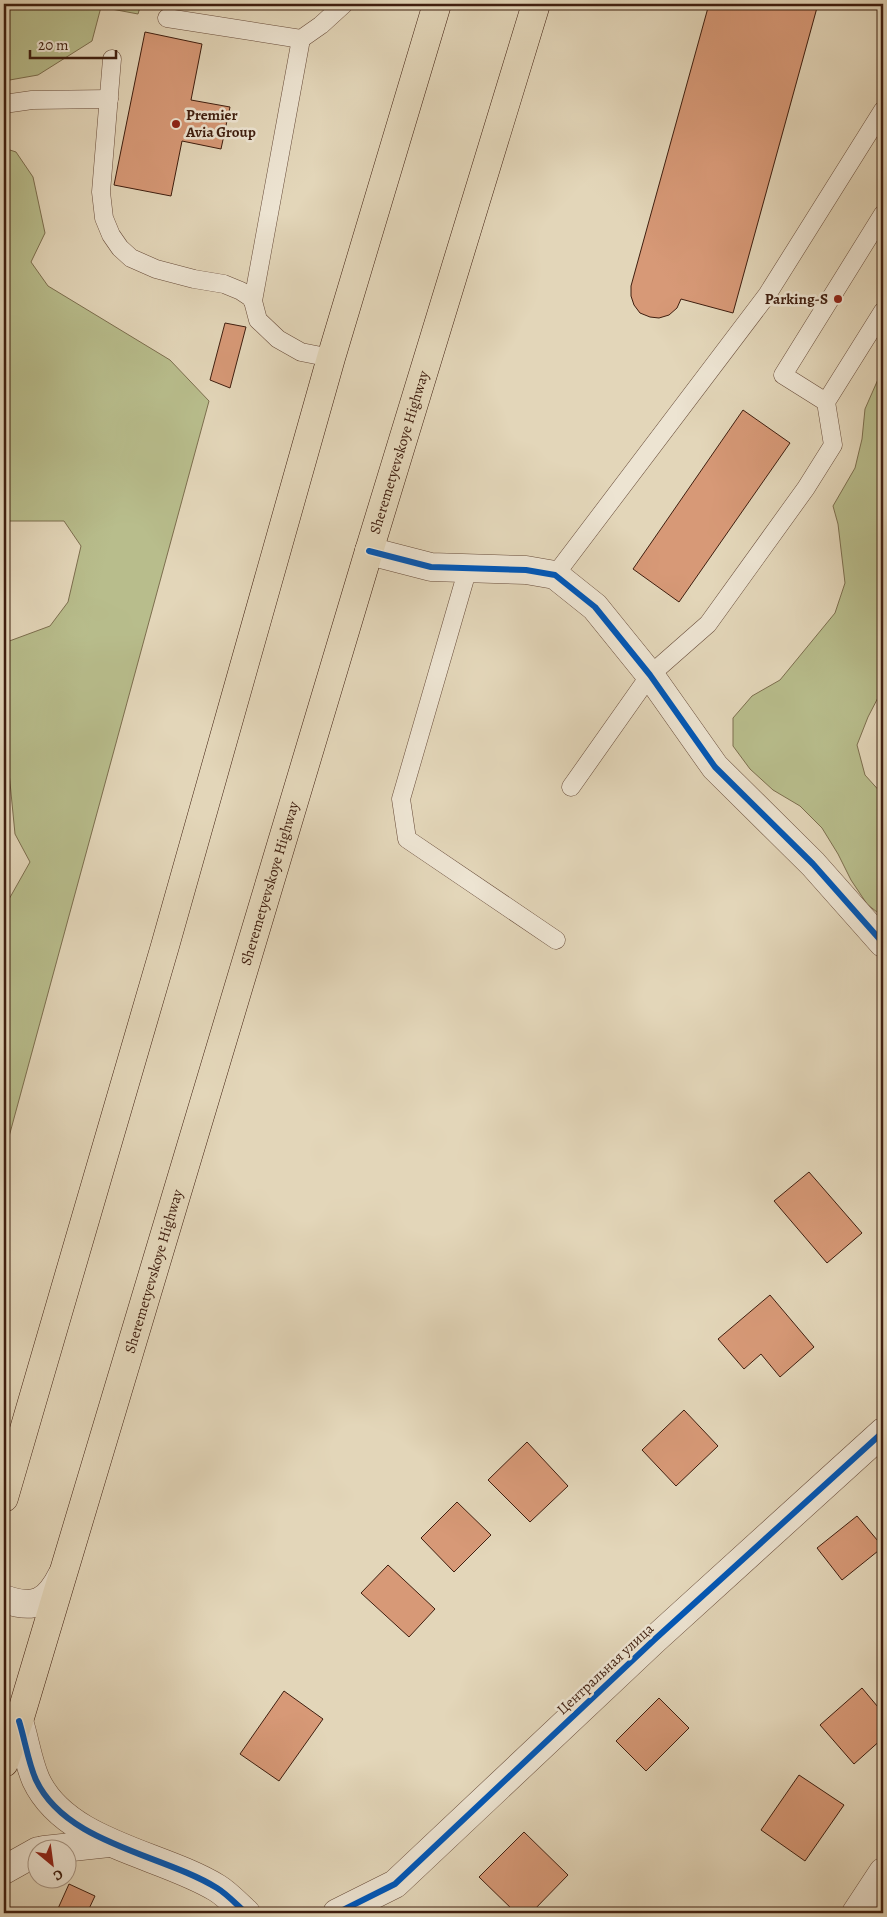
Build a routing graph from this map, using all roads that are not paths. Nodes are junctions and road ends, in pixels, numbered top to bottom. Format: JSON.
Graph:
{"nodes":[{"id":1,"x":344,"y":4,"type":"edge"},
{"id":2,"x":437,"y":4,"type":"edge"},
{"id":3,"x":536,"y":4,"type":"edge"},
{"id":4,"x":166,"y":18,"type":"dead end"},
{"id":5,"x":301,"y":39,"type":"junction"},
{"id":6,"x":112,"y":59,"type":"dead end"},
{"id":7,"x":109,"y":99,"type":"junction"},
{"id":8,"x":4,"y":104,"type":"edge"},
{"id":9,"x":883,"y":110,"type":"edge"},
{"id":10,"x":883,"y":214,"type":"edge"},
{"id":11,"x":253,"y":301,"type":"junction"},
{"id":12,"x":883,"y":311,"type":"edge"},
{"id":13,"x":331,"y":358,"type":"junction"},
{"id":14,"x":826,"y":402,"type":"junction"},
{"id":15,"x":369,"y":551,"type":"junction"},
{"id":16,"x":468,"y":568,"type":"junction"},
{"id":17,"x":555,"y":575,"type":"junction"},
{"id":18,"x":650,"y":675,"type":"junction"},
{"id":19,"x":570,"y":786,"type":"dead end"},
{"id":20,"x":556,"y":940,"type":"dead end"},
{"id":21,"x":883,"y":943,"type":"edge"},
{"id":22,"x":883,"y":1432,"type":"edge"},
{"id":23,"x":4,"y":1498,"type":"edge"},
{"id":24,"x":62,"y":1575,"type":"junction"},
{"id":25,"x":4,"y":1599,"type":"edge"},
{"id":26,"x":19,"y":1721,"type":"junction"},
{"id":27,"x":4,"y":1763,"type":"edge"},
{"id":28,"x":109,"y":1843,"type":"junction"},
{"id":29,"x":78,"y":1846,"type":"edge"},
{"id":30,"x":28,"y":1857,"type":"edge"},
{"id":31,"x":4,"y":1870,"type":"edge"},
{"id":32,"x":883,"y":1872,"type":"edge"},
{"id":33,"x":246,"y":1913,"type":"edge"},
{"id":34,"x":337,"y":1913,"type":"edge"},
{"id":35,"x":856,"y":1913,"type":"edge"}],
"edges":[{"from":1,"to":5,"type":"lane"},
{"from":2,"to":13,"type":"main road"},
{"from":3,"to":15,"type":"main road","name":"Sheremetyevskoye Highway"},
{"from":4,"to":5,"type":"lane"},
{"from":5,"to":11,"type":"lane"},
{"from":6,"to":7,"type":"lane"},
{"from":7,"to":8,"type":"lane"},
{"from":7,"to":11,"type":"lane"},
{"from":9,"to":17,"type":"lane"},
{"from":10,"to":14,"type":"lane"},
{"from":11,"to":13,"type":"lane"},
{"from":12,"to":14,"type":"lane"},
{"from":13,"to":23,"type":"main road"},
{"from":14,"to":18,"type":"lane"},
{"from":15,"to":16,"type":"street"},
{"from":15,"to":24,"type":"main road","name":"Sheremetyevskoye Highway"},
{"from":16,"to":17,"type":"street"},
{"from":16,"to":20,"type":"lane"},
{"from":17,"to":18,"type":"street"},
{"from":18,"to":19,"type":"lane"},
{"from":18,"to":21,"type":"street"},
{"from":22,"to":34,"type":"street","name":"Центральная улица"},
{"from":24,"to":25,"type":"street"},
{"from":24,"to":26,"type":"main road","name":"Sheremetyevskoye Highway"},
{"from":26,"to":27,"type":"main road","name":"Sheremetyevskoye Highway"},
{"from":26,"to":28,"type":"street"},
{"from":28,"to":29,"type":"street"},
{"from":28,"to":33,"type":"street"},
{"from":30,"to":31,"type":"street"},
{"from":32,"to":35,"type":"street"}]}
